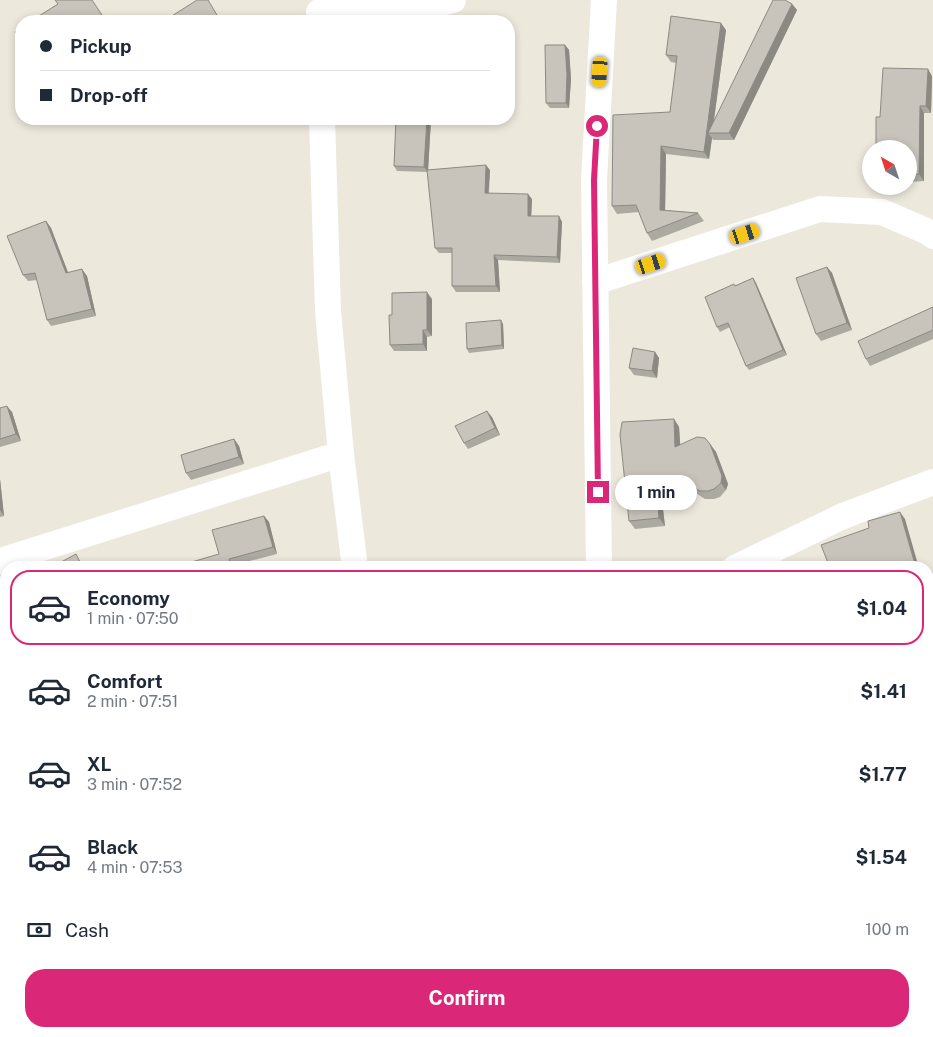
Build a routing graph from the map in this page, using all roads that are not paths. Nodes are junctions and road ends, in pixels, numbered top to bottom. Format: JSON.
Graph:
{"nodes":[{"id":1,"x":453,"y":0,"type":"edge"},
{"id":2,"x":604,"y":0,"type":"edge"},
{"id":3,"x":319,"y":11,"type":"edge"},
{"id":4,"x":322,"y":125,"type":"edge"},
{"id":5,"x":933,"y":236,"type":"edge"},
{"id":6,"x":595,"y":282,"type":"junction"},
{"id":7,"x":341,"y":454,"type":"junction"},
{"id":8,"x":933,"y":482,"type":"edge"},
{"id":9,"x":0,"y":561,"type":"edge"},
{"id":10,"x":354,"y":561,"type":"edge"},
{"id":11,"x":599,"y":561,"type":"edge"},
{"id":12,"x":749,"y":561,"type":"edge"}],
"edges":[{"from":1,"to":3,"type":"street"},
{"from":2,"to":6,"type":"street"},
{"from":4,"to":7,"type":"street"},
{"from":5,"to":6,"type":"street"},
{"from":6,"to":11,"type":"street"},
{"from":7,"to":9,"type":"street"},
{"from":7,"to":10,"type":"street"},
{"from":8,"to":12,"type":"street"}]}
